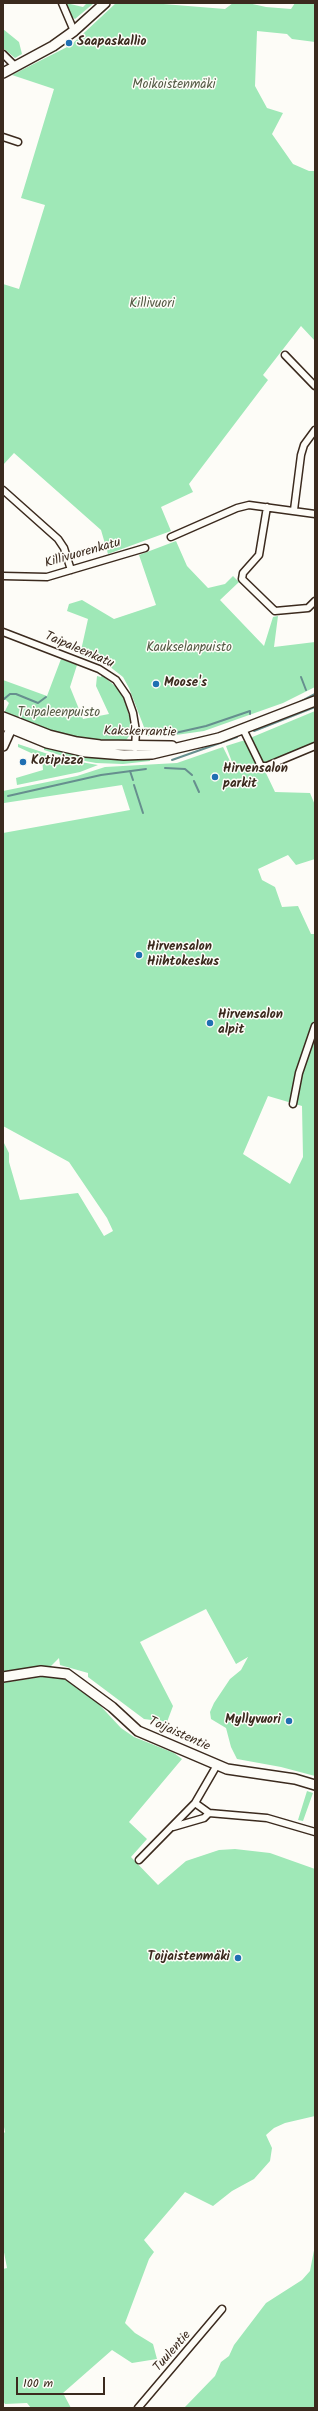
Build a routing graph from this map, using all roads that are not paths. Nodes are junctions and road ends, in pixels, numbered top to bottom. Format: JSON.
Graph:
{"nodes":[{"id":1,"x":62,"y":3,"type":"edge"},
{"id":2,"x":105,"y":3,"type":"edge"},
{"id":3,"x":74,"y":31,"type":"junction"},
{"id":4,"x":3,"y":54,"type":"edge"},
{"id":5,"x":15,"y":66,"type":"junction"},
{"id":6,"x":3,"y":73,"type":"edge"},
{"id":7,"x":3,"y":137,"type":"edge"},
{"id":8,"x":18,"y":142,"type":"dead end"},
{"id":9,"x":285,"y":355,"type":"dead end"},
{"id":10,"x":315,"y":386,"type":"edge"},
{"id":11,"x":315,"y":430,"type":"edge"},
{"id":12,"x":3,"y":490,"type":"edge"},
{"id":13,"x":267,"y":507,"type":"junction"},
{"id":14,"x":294,"y":510,"type":"junction"},
{"id":15,"x":315,"y":514,"type":"edge"},
{"id":16,"x":171,"y":537,"type":"dead end"},
{"id":17,"x":145,"y":548,"type":"dead end"},
{"id":18,"x":71,"y":570,"type":"junction"},
{"id":19,"x":3,"y":576,"type":"edge"},
{"id":20,"x":315,"y":601,"type":"edge"},
{"id":21,"x":3,"y":632,"type":"edge"},
{"id":22,"x":315,"y":701,"type":"edge"},
{"id":23,"x":3,"y":717,"type":"edge"},
{"id":24,"x":9,"y":725,"type":"edge"},
{"id":25,"x":242,"y":729,"type":"junction"},
{"id":26,"x":3,"y":746,"type":"edge"},
{"id":27,"x":315,"y":746,"type":"edge"},
{"id":28,"x":135,"y":750,"type":"junction"},
{"id":29,"x":315,"y":1026,"type":"edge"},
{"id":30,"x":293,"y":1104,"type":"dead end"},
{"id":31,"x":3,"y":1677,"type":"edge"},
{"id":32,"x":217,"y":1765,"type":"junction"},
{"id":33,"x":315,"y":1785,"type":"edge"},
{"id":34,"x":195,"y":1803,"type":"junction"},
{"id":35,"x":209,"y":1813,"type":"junction"},
{"id":36,"x":173,"y":1827,"type":"junction"},
{"id":37,"x":315,"y":1832,"type":"edge"},
{"id":38,"x":139,"y":1860,"type":"dead end"},
{"id":39,"x":222,"y":2309,"type":"dead end"},
{"id":40,"x":138,"y":2408,"type":"edge"}],
"edges":[{"from":1,"to":3,"type":"street"},
{"from":2,"to":3,"type":"street"},
{"from":3,"to":5,"type":"street"},
{"from":4,"to":5,"type":"street"},
{"from":5,"to":6,"type":"street"},
{"from":7,"to":8,"type":"street"},
{"from":9,"to":10,"type":"street"},
{"from":11,"to":14,"type":"street"},
{"from":12,"to":18,"type":"street"},
{"from":13,"to":14,"type":"street"},
{"from":13,"to":16,"type":"street"},
{"from":13,"to":20,"type":"street"},
{"from":14,"to":15,"type":"street"},
{"from":17,"to":18,"type":"street","name":"Killivuorenkatu"},
{"from":18,"to":19,"type":"street","name":"Killivuorenkatu"},
{"from":21,"to":28,"type":"street","name":"Taipaleenkatu"},
{"from":22,"to":25,"type":"street","name":"Kakskerrantie"},
{"from":23,"to":24,"type":"street","name":"Kakskerrantie"},
{"from":24,"to":26,"type":"street"},
{"from":24,"to":28,"type":"street","name":"Kakskerrantie"},
{"from":25,"to":27,"type":"street"},
{"from":25,"to":28,"type":"street","name":"Kakskerrantie"},
{"from":29,"to":30,"type":"street"},
{"from":31,"to":32,"type":"street","name":"Toijaistentie"},
{"from":32,"to":33,"type":"street","name":"Toijaistentie"},
{"from":32,"to":34,"type":"street"},
{"from":34,"to":35,"type":"street"},
{"from":34,"to":36,"type":"street"},
{"from":35,"to":36,"type":"street"},
{"from":35,"to":37,"type":"street"},
{"from":36,"to":38,"type":"street"},
{"from":39,"to":40,"type":"street","name":"Tuulentie"}]}
